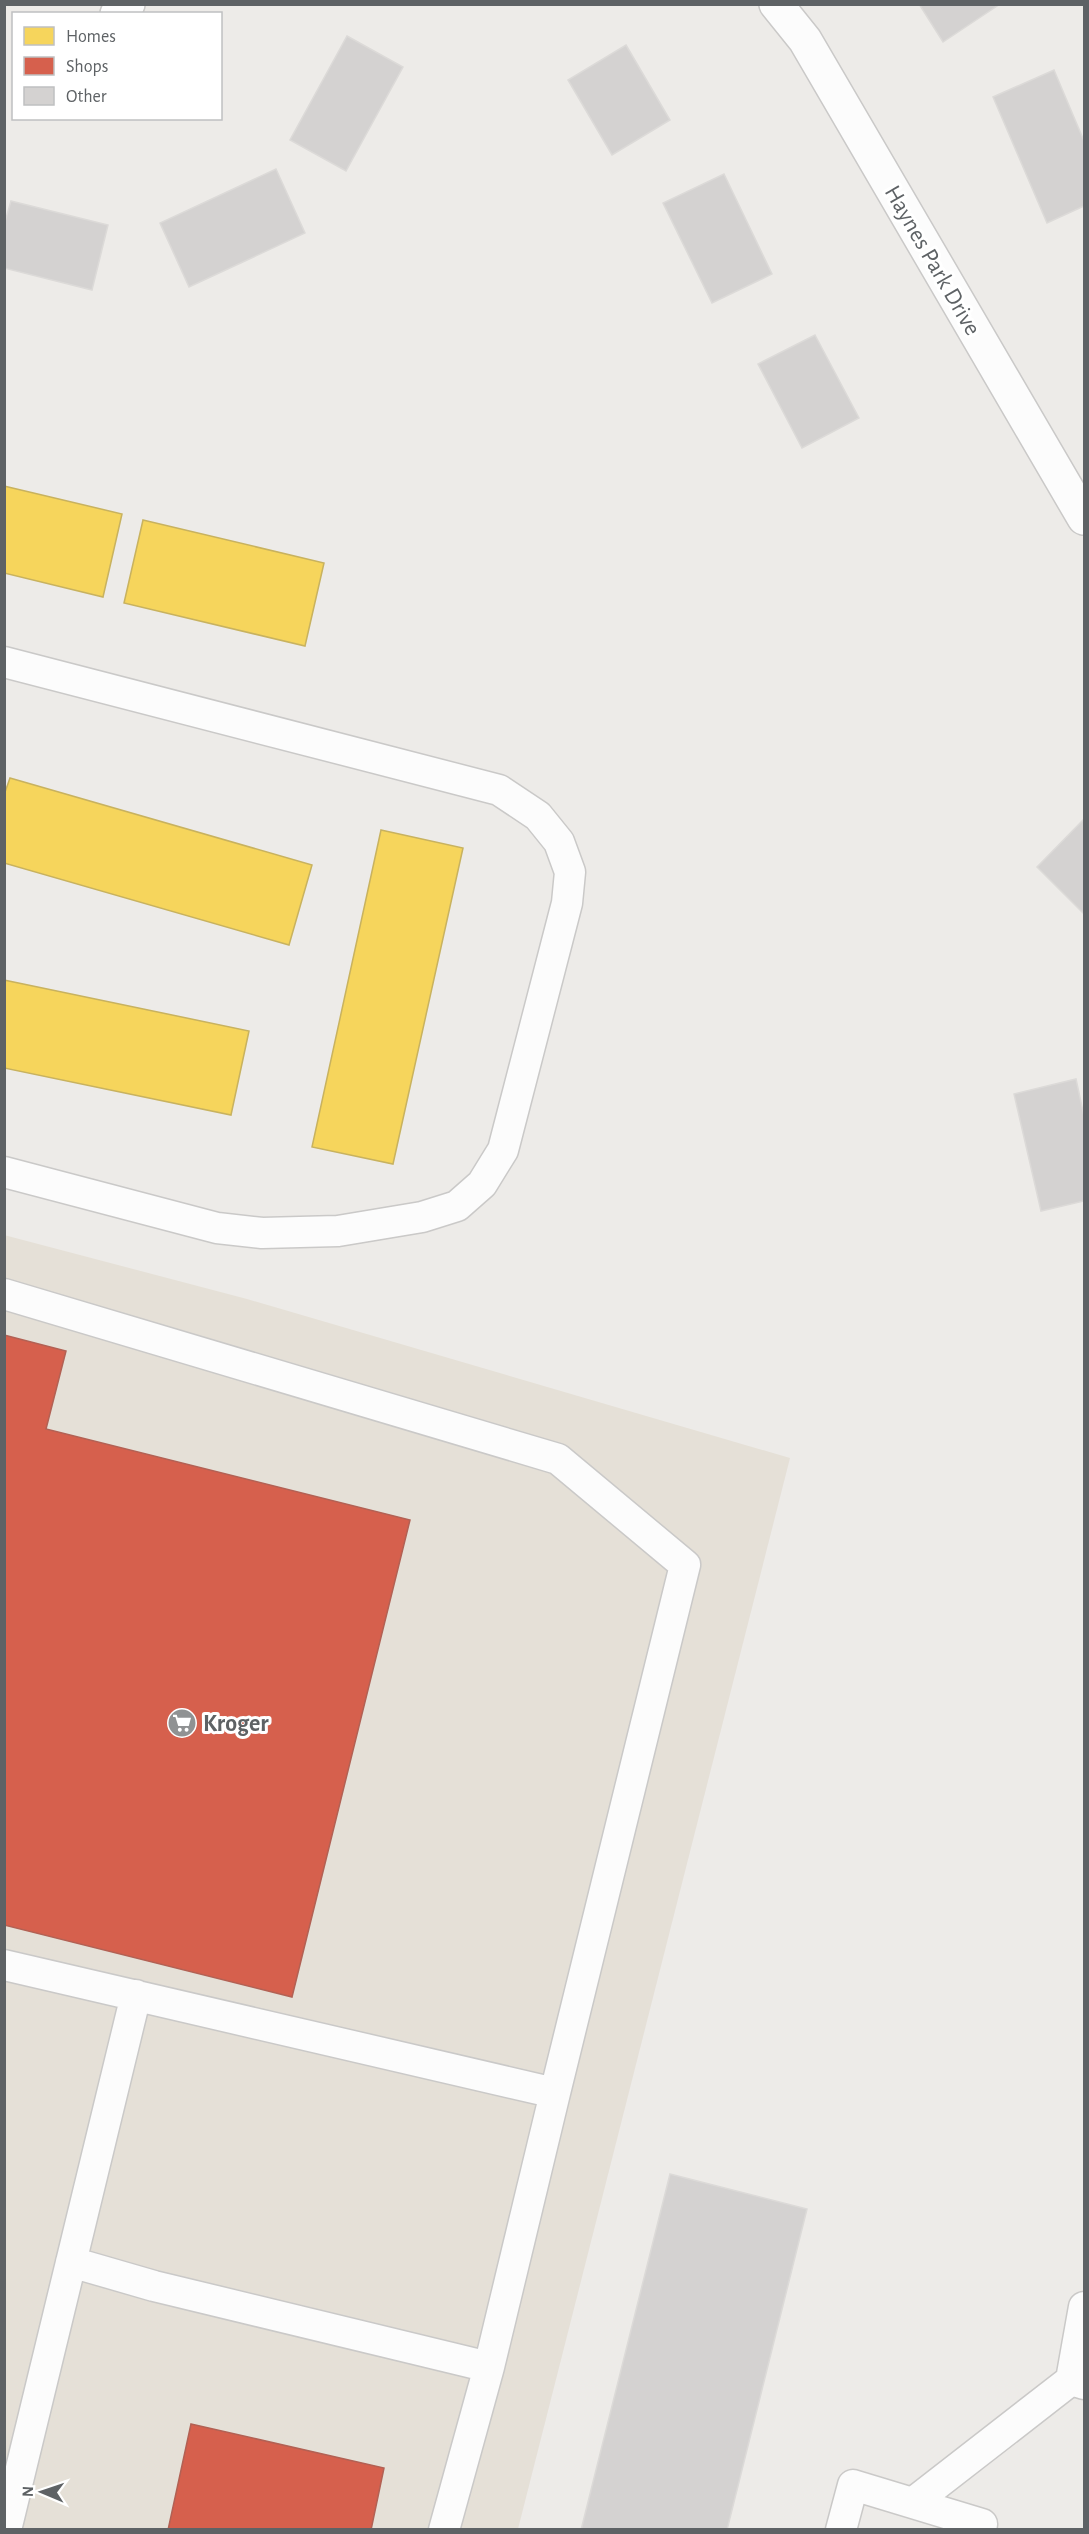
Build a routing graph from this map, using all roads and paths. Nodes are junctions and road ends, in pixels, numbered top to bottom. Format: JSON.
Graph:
{"nodes":[{"id":1,"x":776,"y":4,"type":"edge"},
{"id":2,"x":1084,"y":519,"type":"edge"},
{"id":3,"x":4,"y":662,"type":"edge"},
{"id":4,"x":4,"y":1172,"type":"edge"},
{"id":5,"x":4,"y":1294,"type":"edge"},
{"id":6,"x":4,"y":1965,"type":"edge"},
{"id":7,"x":136,"y":1995,"type":"junction"},
{"id":8,"x":555,"y":2093,"type":"junction"},
{"id":9,"x":71,"y":2262,"type":"junction"},
{"id":10,"x":1084,"y":2307,"type":"edge"},
{"id":11,"x":489,"y":2367,"type":"junction"},
{"id":12,"x":1078,"y":2382,"type":"edge"},
{"id":13,"x":915,"y":2502,"type":"junction"},
{"id":14,"x":6,"y":2529,"type":"edge"},
{"id":15,"x":444,"y":2529,"type":"edge"},
{"id":16,"x":841,"y":2529,"type":"edge"},
{"id":17,"x":981,"y":2529,"type":"edge"}],
"edges":[{"from":1,"to":2,"type":"street","name":"Haynes Park Drive"},
{"from":3,"to":4,"type":"lane"},
{"from":5,"to":8,"type":"lane"},
{"from":6,"to":7,"type":"lane"},
{"from":7,"to":8,"type":"lane"},
{"from":7,"to":9,"type":"lane"},
{"from":8,"to":11,"type":"lane"},
{"from":9,"to":11,"type":"lane"},
{"from":9,"to":14,"type":"lane"},
{"from":10,"to":12,"type":"lane"},
{"from":11,"to":15,"type":"lane"},
{"from":12,"to":13,"type":"lane"},
{"from":13,"to":16,"type":"lane"},
{"from":13,"to":17,"type":"lane"}]}
